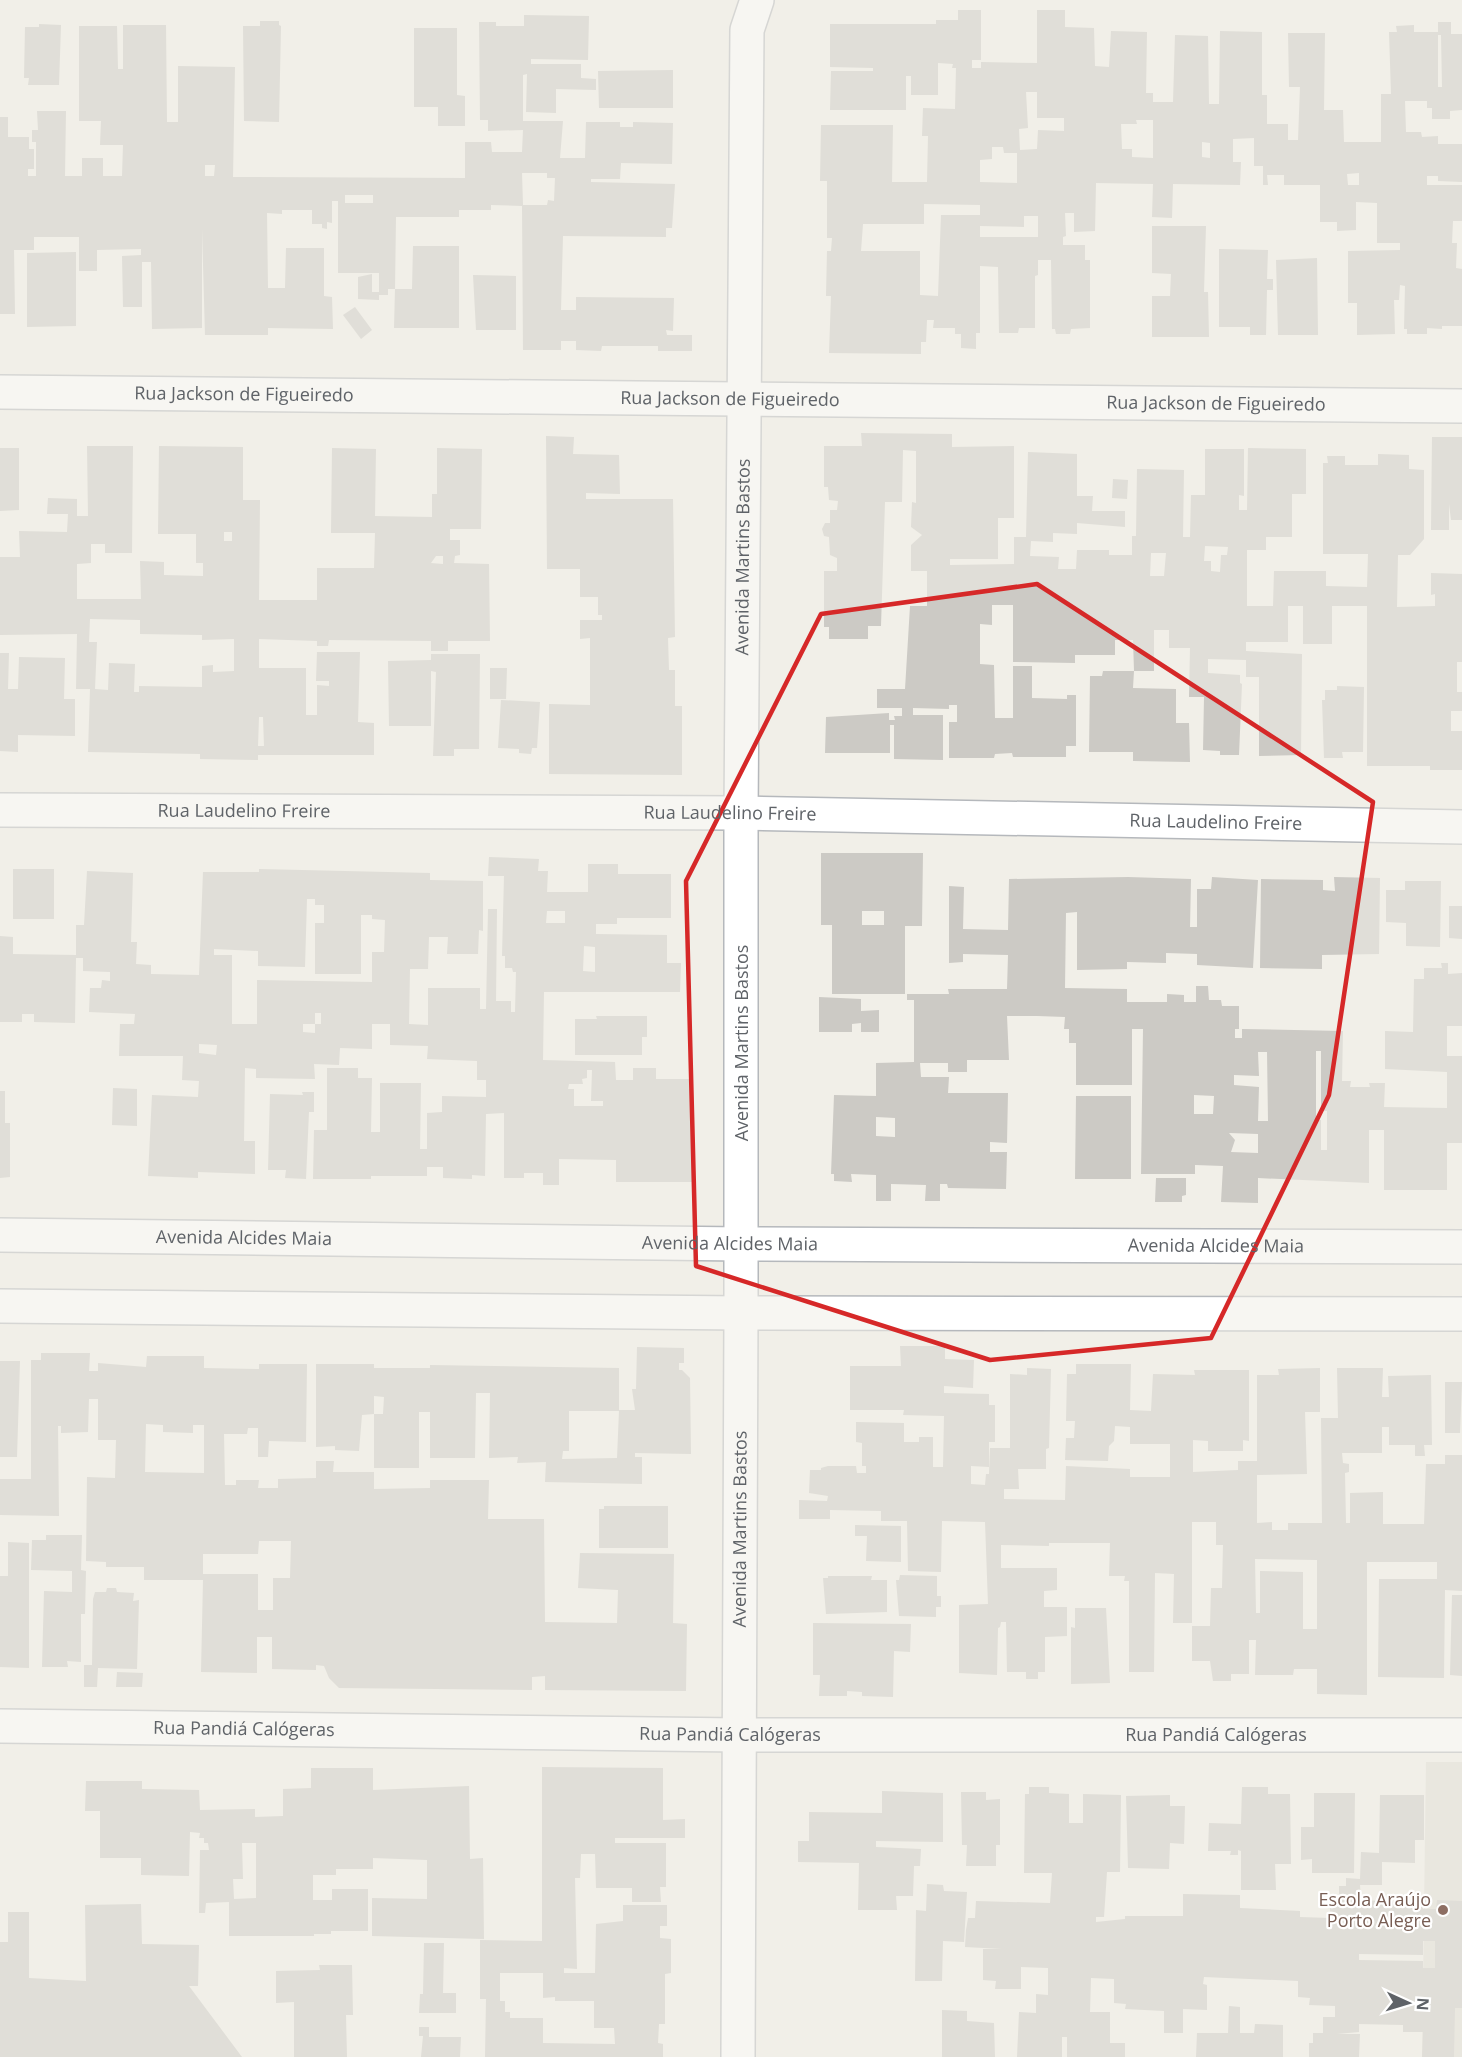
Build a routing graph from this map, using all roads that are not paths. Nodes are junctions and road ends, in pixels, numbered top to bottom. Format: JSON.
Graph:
{"nodes":[{"id":1,"x":731,"y":0,"type":"edge"},
{"id":2,"x":752,"y":15,"type":"edge"},
{"id":3,"x":0,"y":392,"type":"edge"},
{"id":4,"x":743,"y":400,"type":"junction"},
{"id":5,"x":1462,"y":406,"type":"edge"},
{"id":6,"x":0,"y":810,"type":"edge"},
{"id":7,"x":741,"y":813,"type":"junction"},
{"id":8,"x":1462,"y":827,"type":"edge"},
{"id":9,"x":0,"y":1235,"type":"edge"},
{"id":10,"x":742,"y":1244,"type":"junction"},
{"id":11,"x":1462,"y":1247,"type":"edge"},
{"id":12,"x":0,"y":1306,"type":"edge"},
{"id":13,"x":741,"y":1313,"type":"junction"},
{"id":14,"x":1462,"y":1314,"type":"edge"},
{"id":15,"x":0,"y":1726,"type":"edge"},
{"id":16,"x":740,"y":1735,"type":"junction"},
{"id":17,"x":1462,"y":1735,"type":"edge"},
{"id":18,"x":738,"y":2057,"type":"edge"}],
"edges":[{"from":1,"to":2,"type":"street","name":"Avenida Martins Bastos"},
{"from":2,"to":4,"type":"street","name":"Avenida Martins Bastos"},
{"from":3,"to":4,"type":"street","name":"Rua Jackson de Figueiredo"},
{"from":4,"to":5,"type":"street","name":"Rua Jackson de Figueiredo"},
{"from":4,"to":7,"type":"street","name":"Avenida Martins Bastos"},
{"from":6,"to":7,"type":"street","name":"Rua Laudelino Freire"},
{"from":7,"to":8,"type":"street","name":"Rua Laudelino Freire"},
{"from":7,"to":10,"type":"street","name":"Avenida Martins Bastos"},
{"from":9,"to":10,"type":"street","name":"Avenida Alcides Maia"},
{"from":10,"to":11,"type":"street","name":"Avenida Alcides Maia"},
{"from":10,"to":13,"type":"street","name":"Avenida Martins Bastos"},
{"from":12,"to":13,"type":"street"},
{"from":13,"to":14,"type":"street"},
{"from":13,"to":16,"type":"street","name":"Avenida Martins Bastos"},
{"from":15,"to":16,"type":"street","name":"Rua Pandiá Calógeras"},
{"from":16,"to":17,"type":"street","name":"Rua Pandiá Calógeras"},
{"from":16,"to":18,"type":"street","name":"Avenida Martins Bastos"}]}
